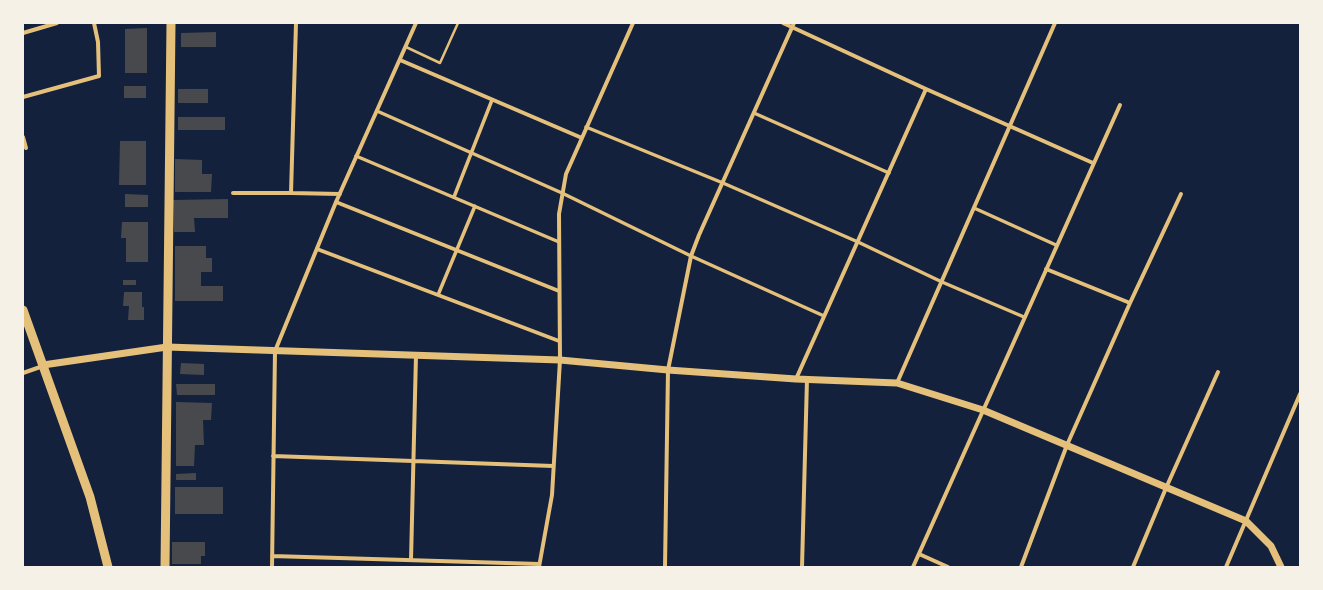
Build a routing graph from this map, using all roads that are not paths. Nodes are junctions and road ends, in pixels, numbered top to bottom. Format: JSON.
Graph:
{"nodes":[{"id":1,"x":57,"y":23,"type":"edge"},
{"id":2,"x":94,"y":23,"type":"edge"},
{"id":3,"x":171,"y":23,"type":"edge"},
{"id":4,"x":296,"y":23,"type":"edge"},
{"id":5,"x":416,"y":23,"type":"edge"},
{"id":6,"x":458,"y":23,"type":"edge"},
{"id":7,"x":633,"y":23,"type":"edge"},
{"id":8,"x":783,"y":23,"type":"edge"},
{"id":9,"x":1055,"y":23,"type":"edge"},
{"id":10,"x":793,"y":25,"type":"edge"},
{"id":11,"x":23,"y":33,"type":"edge"},
{"id":12,"x":406,"y":47,"type":"junction"},
{"id":13,"x":400,"y":60,"type":"junction"},
{"id":14,"x":926,"y":90,"type":"junction"},
{"id":15,"x":23,"y":97,"type":"edge"},
{"id":16,"x":492,"y":100,"type":"junction"},
{"id":17,"x":1120,"y":105,"type":"dead end"},
{"id":18,"x":377,"y":111,"type":"junction"},
{"id":19,"x":754,"y":113,"type":"junction"},
{"id":20,"x":1010,"y":126,"type":"junction"},
{"id":21,"x":586,"y":127,"type":"junction"},
{"id":22,"x":23,"y":137,"type":"edge"},
{"id":23,"x":582,"y":138,"type":"junction"},
{"id":24,"x":26,"y":148,"type":"dead end"},
{"id":25,"x":471,"y":152,"type":"junction"},
{"id":26,"x":356,"y":156,"type":"junction"},
{"id":27,"x":1093,"y":163,"type":"junction"},
{"id":28,"x":889,"y":173,"type":"junction"},
{"id":29,"x":723,"y":183,"type":"junction"},
{"id":30,"x":233,"y":193,"type":"dead end"},
{"id":31,"x":292,"y":193,"type":"junction"},
{"id":32,"x":562,"y":193,"type":"junction"},
{"id":33,"x":340,"y":194,"type":"junction"},
{"id":34,"x":1181,"y":194,"type":"dead end"},
{"id":35,"x":454,"y":197,"type":"junction"},
{"id":36,"x":336,"y":202,"type":"junction"},
{"id":37,"x":475,"y":206,"type":"junction"},
{"id":38,"x":974,"y":208,"type":"junction"},
{"id":39,"x":559,"y":242,"type":"junction"},
{"id":40,"x":858,"y":242,"type":"junction"},
{"id":41,"x":1056,"y":245,"type":"junction"},
{"id":42,"x":317,"y":249,"type":"junction"},
{"id":43,"x":456,"y":250,"type":"junction"},
{"id":44,"x":691,"y":256,"type":"junction"},
{"id":45,"x":1046,"y":269,"type":"junction"},
{"id":46,"x":942,"y":282,"type":"junction"},
{"id":47,"x":559,"y":291,"type":"junction"},
{"id":48,"x":438,"y":295,"type":"junction"},
{"id":49,"x":1130,"y":303,"type":"junction"},
{"id":50,"x":23,"y":310,"type":"edge"},
{"id":51,"x":824,"y":316,"type":"junction"},
{"id":52,"x":1024,"y":317,"type":"junction"},
{"id":53,"x":559,"y":341,"type":"junction"},
{"id":54,"x":167,"y":347,"type":"junction"},
{"id":55,"x":275,"y":351,"type":"junction"},
{"id":56,"x":416,"y":355,"type":"junction"},
{"id":57,"x":560,"y":360,"type":"junction"},
{"id":58,"x":43,"y":366,"type":"junction"},
{"id":59,"x":668,"y":370,"type":"junction"},
{"id":60,"x":1218,"y":372,"type":"dead end"},
{"id":61,"x":23,"y":373,"type":"edge"},
{"id":62,"x":796,"y":379,"type":"junction"},
{"id":63,"x":807,"y":379,"type":"junction"},
{"id":64,"x":897,"y":383,"type":"junction"},
{"id":65,"x":1300,"y":394,"type":"edge"},
{"id":66,"x":983,"y":410,"type":"junction"},
{"id":67,"x":1067,"y":445,"type":"junction"},
{"id":68,"x":273,"y":456,"type":"junction"},
{"id":69,"x":413,"y":461,"type":"junction"},
{"id":70,"x":553,"y":466,"type":"junction"},
{"id":71,"x":1166,"y":488,"type":"junction"},
{"id":72,"x":1246,"y":521,"type":"junction"},
{"id":73,"x":919,"y":554,"type":"junction"},
{"id":74,"x":272,"y":556,"type":"junction"},
{"id":75,"x":411,"y":560,"type":"junction"},
{"id":76,"x":539,"y":566,"type":"edge"},
{"id":77,"x":108,"y":567,"type":"edge"},
{"id":78,"x":165,"y":567,"type":"edge"},
{"id":79,"x":272,"y":567,"type":"edge"},
{"id":80,"x":665,"y":567,"type":"edge"},
{"id":81,"x":802,"y":567,"type":"edge"},
{"id":82,"x":913,"y":567,"type":"edge"},
{"id":83,"x":948,"y":567,"type":"edge"},
{"id":84,"x":1021,"y":567,"type":"edge"},
{"id":85,"x":1133,"y":567,"type":"edge"},
{"id":86,"x":1226,"y":567,"type":"edge"},
{"id":87,"x":1281,"y":567,"type":"edge"}],
"edges":[{"from":1,"to":11,"type":"street"},
{"from":2,"to":15,"type":"street"},
{"from":3,"to":54,"type":"highway"},
{"from":4,"to":31,"type":"street"},
{"from":5,"to":12,"type":"street"},
{"from":6,"to":12,"type":"lane"},
{"from":7,"to":21,"type":"street"},
{"from":8,"to":10,"type":"street"},
{"from":9,"to":20,"type":"street"},
{"from":10,"to":14,"type":"street"},
{"from":10,"to":19,"type":"street"},
{"from":12,"to":13,"type":"street"},
{"from":13,"to":16,"type":"street"},
{"from":13,"to":18,"type":"street"},
{"from":14,"to":20,"type":"street"},
{"from":14,"to":28,"type":"street"},
{"from":16,"to":23,"type":"street"},
{"from":16,"to":25,"type":"street"},
{"from":17,"to":27,"type":"street"},
{"from":18,"to":25,"type":"street"},
{"from":18,"to":26,"type":"street"},
{"from":19,"to":28,"type":"street"},
{"from":19,"to":29,"type":"street"},
{"from":20,"to":27,"type":"street"},
{"from":20,"to":38,"type":"street"},
{"from":21,"to":23,"type":"street"},
{"from":21,"to":29,"type":"street"},
{"from":22,"to":24,"type":"street"},
{"from":23,"to":32,"type":"street"},
{"from":25,"to":32,"type":"street"},
{"from":25,"to":35,"type":"street"},
{"from":26,"to":33,"type":"street"},
{"from":26,"to":35,"type":"street"},
{"from":27,"to":41,"type":"street"},
{"from":28,"to":40,"type":"street"},
{"from":29,"to":40,"type":"street"},
{"from":29,"to":44,"type":"street"},
{"from":30,"to":31,"type":"street"},
{"from":31,"to":33,"type":"street"},
{"from":32,"to":39,"type":"street"},
{"from":32,"to":44,"type":"street"},
{"from":33,"to":36,"type":"street"},
{"from":34,"to":49,"type":"street"},
{"from":35,"to":37,"type":"street"},
{"from":36,"to":42,"type":"street"},
{"from":36,"to":43,"type":"street"},
{"from":37,"to":39,"type":"street"},
{"from":37,"to":43,"type":"street"},
{"from":38,"to":41,"type":"street"},
{"from":38,"to":46,"type":"street"},
{"from":39,"to":47,"type":"street"},
{"from":40,"to":46,"type":"street"},
{"from":40,"to":51,"type":"street"},
{"from":41,"to":45,"type":"street"},
{"from":42,"to":48,"type":"street"},
{"from":42,"to":55,"type":"street"},
{"from":43,"to":47,"type":"street"},
{"from":43,"to":48,"type":"street"},
{"from":44,"to":51,"type":"street"},
{"from":44,"to":59,"type":"street"},
{"from":45,"to":49,"type":"street"},
{"from":45,"to":52,"type":"street"},
{"from":46,"to":52,"type":"street"},
{"from":46,"to":64,"type":"street"},
{"from":47,"to":53,"type":"street"},
{"from":48,"to":53,"type":"street"},
{"from":49,"to":67,"type":"street"},
{"from":50,"to":58,"type":"highway"},
{"from":51,"to":62,"type":"street"},
{"from":52,"to":66,"type":"street"},
{"from":53,"to":57,"type":"street"},
{"from":54,"to":55,"type":"street"},
{"from":54,"to":58,"type":"street"},
{"from":54,"to":78,"type":"highway"},
{"from":55,"to":56,"type":"street"},
{"from":55,"to":68,"type":"street"},
{"from":56,"to":57,"type":"street"},
{"from":56,"to":69,"type":"street"},
{"from":57,"to":59,"type":"street"},
{"from":57,"to":70,"type":"street"},
{"from":58,"to":61,"type":"street"},
{"from":58,"to":77,"type":"highway"},
{"from":59,"to":62,"type":"street"},
{"from":59,"to":80,"type":"street"},
{"from":60,"to":71,"type":"street"},
{"from":62,"to":63,"type":"street"},
{"from":63,"to":64,"type":"street"},
{"from":63,"to":81,"type":"street"},
{"from":64,"to":66,"type":"street"},
{"from":65,"to":72,"type":"street"},
{"from":66,"to":67,"type":"street"},
{"from":66,"to":73,"type":"street"},
{"from":67,"to":71,"type":"street"},
{"from":67,"to":84,"type":"street"},
{"from":68,"to":69,"type":"street"},
{"from":68,"to":74,"type":"street"},
{"from":69,"to":70,"type":"street"},
{"from":69,"to":75,"type":"street"},
{"from":70,"to":76,"type":"street"},
{"from":71,"to":72,"type":"street"},
{"from":71,"to":85,"type":"street"},
{"from":72,"to":86,"type":"street"},
{"from":72,"to":87,"type":"street"},
{"from":73,"to":82,"type":"street"},
{"from":73,"to":83,"type":"street"},
{"from":74,"to":75,"type":"street"},
{"from":74,"to":79,"type":"street"},
{"from":75,"to":76,"type":"street"}]}
